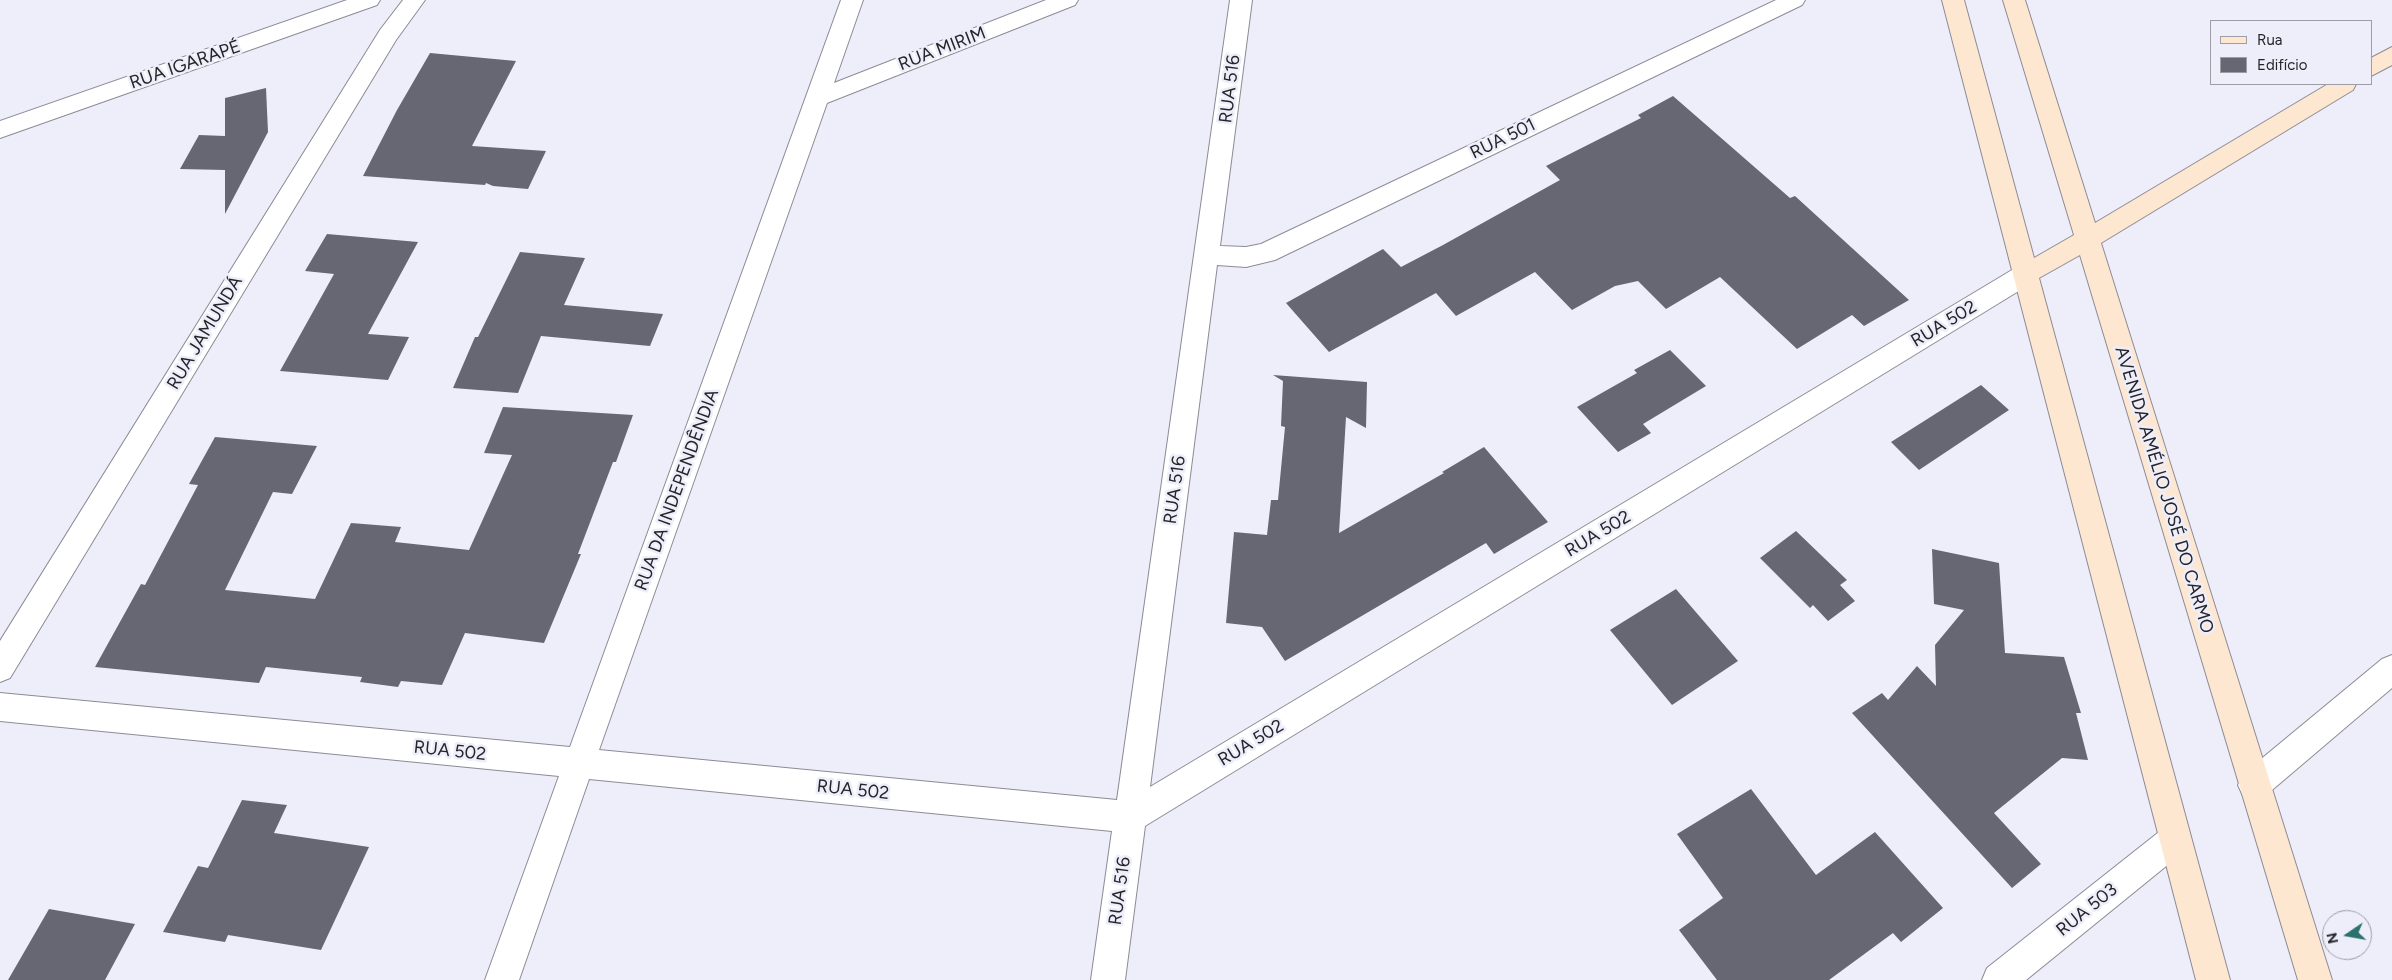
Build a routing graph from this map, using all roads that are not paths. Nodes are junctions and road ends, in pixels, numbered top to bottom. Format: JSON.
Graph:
{"nodes":[{"id":1,"x":369,"y":0,"type":"edge"},
{"id":2,"x":414,"y":0,"type":"edge"},
{"id":3,"x":852,"y":0,"type":"edge"},
{"id":4,"x":1067,"y":0,"type":"edge"},
{"id":5,"x":1241,"y":0,"type":"edge"},
{"id":6,"x":1794,"y":0,"type":"edge"},
{"id":7,"x":1953,"y":0,"type":"edge"},
{"id":8,"x":2014,"y":0,"type":"edge"},
{"id":9,"x":2392,"y":55,"type":"edge"},
{"id":10,"x":2372,"y":67,"type":"edge"},
{"id":11,"x":2342,"y":85,"type":"edge"},
{"id":12,"x":817,"y":98,"type":"junction"},
{"id":13,"x":0,"y":130,"type":"edge"},
{"id":14,"x":2088,"y":239,"type":"junction"},
{"id":15,"x":1208,"y":255,"type":"junction"},
{"id":16,"x":2026,"y":274,"type":"junction"},
{"id":17,"x":0,"y":668,"type":"edge"},
{"id":18,"x":2392,"y":669,"type":"edge"},
{"id":19,"x":0,"y":707,"type":"edge"},
{"id":20,"x":579,"y":763,"type":"junction"},
{"id":21,"x":2254,"y":785,"type":"junction"},
{"id":22,"x":1130,"y":817,"type":"junction"},
{"id":23,"x":2175,"y":839,"type":"junction"},
{"id":24,"x":502,"y":980,"type":"edge"},
{"id":25,"x":1108,"y":980,"type":"edge"},
{"id":26,"x":1999,"y":980,"type":"edge"},
{"id":27,"x":2212,"y":980,"type":"edge"},
{"id":28,"x":2315,"y":980,"type":"edge"}],
"edges":[{"from":1,"to":13,"type":"street","name":"RUA IGARAPÉ"},
{"from":2,"to":17,"type":"street","name":"RUA JAMUNDÁ"},
{"from":3,"to":12,"type":"street","name":"RUA DA INDEPENDÊNDIA"},
{"from":4,"to":12,"type":"street","name":"RUA MIRIM"},
{"from":5,"to":15,"type":"street","name":"RUA 516"},
{"from":6,"to":15,"type":"street","name":"RUA 501"},
{"from":7,"to":16,"type":"street"},
{"from":8,"to":14,"type":"street","name":"AVENIDA AMÉLIO JOSÉ DO CARMO"},
{"from":9,"to":10,"type":"street"},
{"from":11,"to":14,"type":"street","name":"RUA 502"},
{"from":12,"to":20,"type":"street","name":"RUA DA INDEPENDÊNDIA"},
{"from":14,"to":16,"type":"street","name":"RUA 502"},
{"from":14,"to":21,"type":"street","name":"AVENIDA AMÉLIO JOSÉ DO CARMO"},
{"from":15,"to":22,"type":"street","name":"RUA 516"},
{"from":16,"to":22,"type":"street","name":"RUA 502"},
{"from":16,"to":23,"type":"street"},
{"from":18,"to":21,"type":"street"},
{"from":19,"to":20,"type":"street","name":"RUA 502"},
{"from":20,"to":22,"type":"street","name":"RUA 502"},
{"from":20,"to":24,"type":"street","name":"RUA DA INDEPENDÊNDIA"},
{"from":21,"to":28,"type":"street","name":"AVENIDA AMÉLIO JOSÉ DO CARMO"},
{"from":22,"to":25,"type":"street","name":"RUA 516"},
{"from":23,"to":26,"type":"street","name":"RUA 503"},
{"from":23,"to":27,"type":"street"}]}
